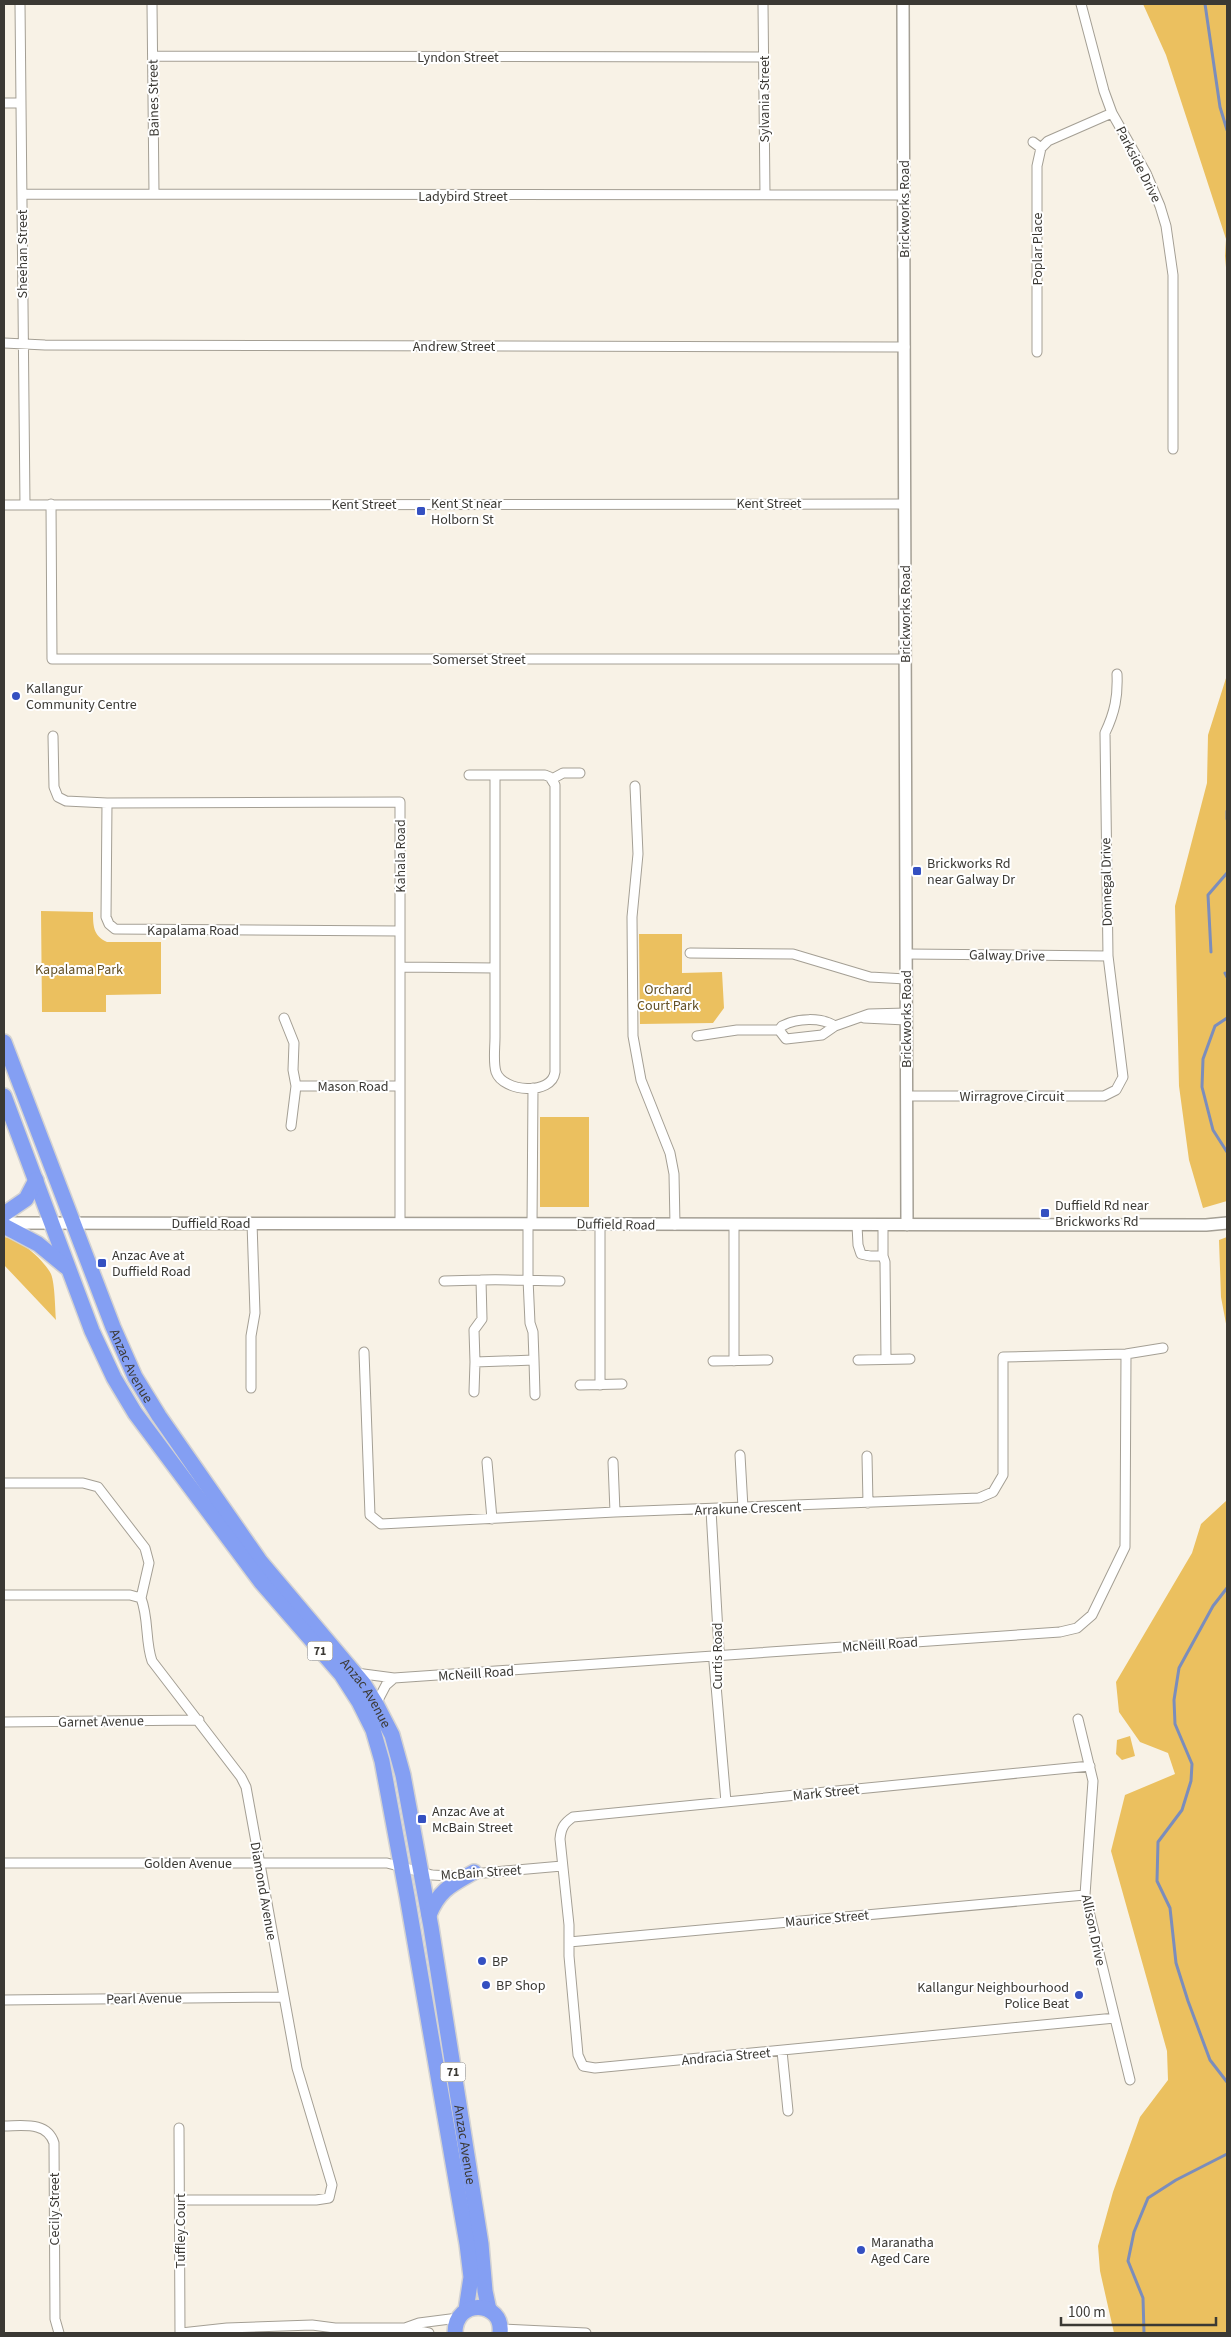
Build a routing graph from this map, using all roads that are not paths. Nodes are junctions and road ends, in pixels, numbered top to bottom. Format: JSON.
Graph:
{"nodes":[{"id":1,"x":20,"y":4,"type":"edge"},
{"id":2,"x":152,"y":4,"type":"edge"},
{"id":3,"x":763,"y":4,"type":"edge"},
{"id":4,"x":904,"y":4,"type":"edge"},
{"id":5,"x":1081,"y":4,"type":"edge"},
{"id":6,"x":153,"y":56,"type":"junction"},
{"id":7,"x":764,"y":57,"type":"junction"},
{"id":8,"x":4,"y":103,"type":"edge"},
{"id":9,"x":21,"y":103,"type":"junction"},
{"id":10,"x":1112,"y":113,"type":"junction"},
{"id":11,"x":1033,"y":142,"type":"dead end"},
{"id":12,"x":1041,"y":148,"type":"junction"},
{"id":13,"x":154,"y":193,"type":"junction"},
{"id":14,"x":22,"y":194,"type":"junction"},
{"id":15,"x":765,"y":195,"type":"junction"},
{"id":16,"x":904,"y":195,"type":"junction"},
{"id":17,"x":4,"y":343,"type":"edge"},
{"id":18,"x":23,"y":344,"type":"junction"},
{"id":19,"x":905,"y":347,"type":"junction"},
{"id":20,"x":1037,"y":352,"type":"dead end"},
{"id":21,"x":1173,"y":449,"type":"dead end"},
{"id":22,"x":51,"y":504,"type":"junction"},
{"id":23,"x":905,"y":504,"type":"junction"},
{"id":24,"x":4,"y":505,"type":"edge"},
{"id":25,"x":25,"y":505,"type":"junction"},
{"id":26,"x":905,"y":659,"type":"junction"},
{"id":27,"x":1117,"y":674,"type":"dead end"},
{"id":28,"x":53,"y":736,"type":"dead end"},
{"id":29,"x":580,"y":773,"type":"dead end"},
{"id":30,"x":469,"y":775,"type":"dead end"},
{"id":31,"x":496,"y":775,"type":"junction"},
{"id":32,"x":552,"y":779,"type":"junction"},
{"id":33,"x":635,"y":786,"type":"dead end"},
{"id":34,"x":107,"y":803,"type":"junction"},
{"id":35,"x":400,"y":931,"type":"junction"},
{"id":36,"x":690,"y":953,"type":"dead end"},
{"id":37,"x":906,"y":954,"type":"junction"},
{"id":38,"x":1108,"y":956,"type":"junction"},
{"id":39,"x":401,"y":968,"type":"junction"},
{"id":40,"x":495,"y":968,"type":"junction"},
{"id":41,"x":906,"y":979,"type":"junction"},
{"id":42,"x":906,"y":1017,"type":"junction"},
{"id":43,"x":284,"y":1018,"type":"dead end"},
{"id":44,"x":835,"y":1026,"type":"junction"},
{"id":45,"x":779,"y":1030,"type":"junction"},
{"id":46,"x":697,"y":1036,"type":"dead end"},
{"id":47,"x":4,"y":1042,"type":"edge"},
{"id":48,"x":296,"y":1086,"type":"junction"},
{"id":49,"x":400,"y":1086,"type":"junction"},
{"id":50,"x":533,"y":1088,"type":"junction"},
{"id":51,"x":1116,"y":1090,"type":"joint"},
{"id":52,"x":4,"y":1096,"type":"edge"},
{"id":53,"x":906,"y":1096,"type":"junction"},
{"id":54,"x":291,"y":1126,"type":"dead end"},
{"id":55,"x":36,"y":1180,"type":"junction"},
{"id":56,"x":4,"y":1214,"type":"edge"},
{"id":57,"x":52,"y":1223,"type":"junction"},
{"id":58,"x":73,"y":1223,"type":"junction"},
{"id":59,"x":252,"y":1223,"type":"junction"},
{"id":60,"x":400,"y":1223,"type":"junction"},
{"id":61,"x":1227,"y":1223,"type":"edge"},
{"id":62,"x":4,"y":1224,"type":"edge"},
{"id":63,"x":530,"y":1224,"type":"junction"},
{"id":64,"x":600,"y":1224,"type":"junction"},
{"id":65,"x":675,"y":1225,"type":"junction"},
{"id":66,"x":734,"y":1225,"type":"junction"},
{"id":67,"x":857,"y":1225,"type":"junction"},
{"id":68,"x":883,"y":1225,"type":"junction"},
{"id":69,"x":907,"y":1225,"type":"junction"},
{"id":70,"x":883,"y":1256,"type":"junction"},
{"id":71,"x":68,"y":1269,"type":"junction"},
{"id":72,"x":528,"y":1279,"type":"junction"},
{"id":73,"x":444,"y":1280,"type":"dead end"},
{"id":74,"x":481,"y":1280,"type":"junction"},
{"id":75,"x":560,"y":1281,"type":"dead end"},
{"id":76,"x":1163,"y":1348,"type":"dead end"},
{"id":77,"x":364,"y":1352,"type":"dead end"},
{"id":78,"x":1126,"y":1354,"type":"junction"},
{"id":79,"x":886,"y":1359,"type":"junction"},
{"id":80,"x":910,"y":1359,"type":"dead end"},
{"id":81,"x":534,"y":1360,"type":"junction"},
{"id":82,"x":768,"y":1360,"type":"dead end"},
{"id":83,"x":858,"y":1360,"type":"dead end"},
{"id":84,"x":713,"y":1361,"type":"dead end"},
{"id":85,"x":734,"y":1361,"type":"junction"},
{"id":86,"x":475,"y":1362,"type":"junction"},
{"id":87,"x":622,"y":1384,"type":"dead end"},
{"id":88,"x":580,"y":1385,"type":"dead end"},
{"id":89,"x":600,"y":1385,"type":"junction"},
{"id":90,"x":251,"y":1388,"type":"dead end"},
{"id":91,"x":474,"y":1392,"type":"dead end"},
{"id":92,"x":535,"y":1395,"type":"dead end"},
{"id":93,"x":740,"y":1455,"type":"dead end"},
{"id":94,"x":867,"y":1456,"type":"dead end"},
{"id":95,"x":487,"y":1462,"type":"dead end"},
{"id":96,"x":613,"y":1462,"type":"dead end"},
{"id":97,"x":4,"y":1483,"type":"edge"},
{"id":98,"x":868,"y":1503,"type":"junction"},
{"id":99,"x":743,"y":1508,"type":"junction"},
{"id":100,"x":710,"y":1510,"type":"junction"},
{"id":101,"x":615,"y":1512,"type":"junction"},
{"id":102,"x":492,"y":1519,"type":"junction"},
{"id":103,"x":4,"y":1596,"type":"edge"},
{"id":104,"x":141,"y":1598,"type":"junction"},
{"id":105,"x":716,"y":1656,"type":"junction"},
{"id":106,"x":356,"y":1673,"type":"junction"},
{"id":107,"x":394,"y":1678,"type":"junction"},
{"id":108,"x":376,"y":1704,"type":"junction"},
{"id":109,"x":199,"y":1720,"type":"junction"},
{"id":110,"x":1078,"y":1720,"type":"dead end"},
{"id":111,"x":4,"y":1722,"type":"edge"},
{"id":112,"x":1090,"y":1766,"type":"junction"},
{"id":113,"x":726,"y":1802,"type":"junction"},
{"id":114,"x":564,"y":1823,"type":"joint"},
{"id":115,"x":4,"y":1862,"type":"edge"},
{"id":116,"x":259,"y":1863,"type":"junction"},
{"id":117,"x":401,"y":1866,"type":"junction"},
{"id":118,"x":562,"y":1866,"type":"junction"},
{"id":119,"x":474,"y":1872,"type":"junction"},
{"id":120,"x":422,"y":1873,"type":"junction"},
{"id":121,"x":1086,"y":1895,"type":"junction"},
{"id":122,"x":429,"y":1915,"type":"junction"},
{"id":123,"x":569,"y":1942,"type":"junction"},
{"id":124,"x":283,"y":1997,"type":"junction"},
{"id":125,"x":4,"y":2000,"type":"edge"},
{"id":126,"x":1115,"y":2018,"type":"junction"},
{"id":127,"x":782,"y":2051,"type":"junction"},
{"id":128,"x":1130,"y":2080,"type":"dead end"},
{"id":129,"x":788,"y":2112,"type":"dead end"},
{"id":130,"x":4,"y":2126,"type":"edge"},
{"id":131,"x":179,"y":2128,"type":"dead end"},
{"id":132,"x":180,"y":2200,"type":"junction"},
{"id":133,"x":489,"y":2310,"type":"junction"},
{"id":134,"x":462,"y":2314,"type":"junction"},
{"id":135,"x":405,"y":2328,"type":"junction"},
{"id":136,"x":500,"y":2331,"type":"edge"},
{"id":137,"x":58,"y":2333,"type":"edge"},
{"id":138,"x":181,"y":2333,"type":"edge"},
{"id":139,"x":429,"y":2333,"type":"edge"},
{"id":140,"x":455,"y":2333,"type":"edge"},
{"id":141,"x":586,"y":2333,"type":"edge"}],
"edges":[{"from":1,"to":9,"type":"street","name":"Sheehan Street"},
{"from":2,"to":6,"type":"street","name":"Baines Street"},
{"from":3,"to":7,"type":"street","name":"Sylvania Street"},
{"from":4,"to":16,"type":"street","name":"Brickworks Road"},
{"from":5,"to":10,"type":"street","name":"Parkside Drive"},
{"from":6,"to":7,"type":"street","name":"Lyndon Street"},
{"from":6,"to":13,"type":"street","name":"Baines Street"},
{"from":7,"to":15,"type":"street","name":"Sylvania Street"},
{"from":8,"to":9,"type":"street"},
{"from":9,"to":14,"type":"street","name":"Sheehan Street"},
{"from":10,"to":12,"type":"street"},
{"from":10,"to":21,"type":"street","name":"Parkside Drive"},
{"from":11,"to":12,"type":"street"},
{"from":12,"to":20,"type":"street","name":"Poplar Place"},
{"from":13,"to":14,"type":"street","name":"Ladybird Street"},
{"from":13,"to":15,"type":"street","name":"Ladybird Street"},
{"from":14,"to":18,"type":"street","name":"Sheehan Street"},
{"from":15,"to":16,"type":"street","name":"Ladybird Street"},
{"from":16,"to":19,"type":"street","name":"Brickworks Road"},
{"from":17,"to":18,"type":"street","name":"Andrew Street"},
{"from":18,"to":19,"type":"street","name":"Andrew Street"},
{"from":18,"to":25,"type":"street","name":"Sheehan Street"},
{"from":19,"to":23,"type":"street","name":"Brickworks Road"},
{"from":22,"to":23,"type":"street","name":"Kent Street"},
{"from":22,"to":25,"type":"street","name":"Kent Street"},
{"from":22,"to":26,"type":"street","name":"Somerset Street"},
{"from":23,"to":26,"type":"street","name":"Brickworks Road"},
{"from":24,"to":25,"type":"street","name":"Kent Street"},
{"from":26,"to":37,"type":"street","name":"Brickworks Road"},
{"from":27,"to":38,"type":"street","name":"Donnegal Drive"},
{"from":28,"to":34,"type":"street","name":"Kahala Road"},
{"from":29,"to":32,"type":"street"},
{"from":30,"to":31,"type":"street"},
{"from":31,"to":32,"type":"street"},
{"from":31,"to":40,"type":"street"},
{"from":32,"to":50,"type":"street"},
{"from":33,"to":65,"type":"street"},
{"from":34,"to":35,"type":"street","name":"Kapalama Road"},
{"from":34,"to":35,"type":"street","name":"Kahala Road"},
{"from":35,"to":39,"type":"street","name":"Kahala Road"},
{"from":36,"to":41,"type":"street"},
{"from":37,"to":38,"type":"street","name":"Galway Drive"},
{"from":37,"to":41,"type":"street","name":"Brickworks Road"},
{"from":38,"to":51,"type":"street","name":"Donnegal Drive"},
{"from":39,"to":40,"type":"street"},
{"from":39,"to":49,"type":"street","name":"Kahala Road"},
{"from":40,"to":50,"type":"street"},
{"from":41,"to":42,"type":"street","name":"Brickworks Road"},
{"from":42,"to":44,"type":"street"},
{"from":42,"to":53,"type":"street","name":"Brickworks Road"},
{"from":43,"to":48,"type":"street"},
{"from":44,"to":45,"type":"street"},
{"from":44,"to":45,"type":"street"},
{"from":45,"to":46,"type":"street"},
{"from":47,"to":58,"type":"highway","name":"Anzac Avenue","number":"71"},
{"from":48,"to":49,"type":"street","name":"Mason Road"},
{"from":48,"to":54,"type":"street"},
{"from":49,"to":60,"type":"street","name":"Kahala Road"},
{"from":50,"to":63,"type":"street"},
{"from":51,"to":53,"type":"street","name":"Wirragrove Circuit"},
{"from":52,"to":55,"type":"highway","name":"Anzac Avenue","number":"71"},
{"from":53,"to":69,"type":"street","name":"Brickworks Road"},
{"from":55,"to":56,"type":"highway"},
{"from":55,"to":57,"type":"highway","name":"Anzac Avenue","number":"71"},
{"from":57,"to":58,"type":"street","name":"Duffield Road"},
{"from":57,"to":62,"type":"street","name":"Duffield Road"},
{"from":57,"to":71,"type":"highway","name":"Anzac Avenue","number":"71"},
{"from":58,"to":59,"type":"street","name":"Duffield Road"},
{"from":58,"to":106,"type":"highway","name":"Anzac Avenue","number":"71"},
{"from":59,"to":60,"type":"street","name":"Duffield Road"},
{"from":59,"to":90,"type":"street"},
{"from":60,"to":63,"type":"street","name":"Duffield Road"},
{"from":61,"to":69,"type":"street","name":"Duffield Road"},
{"from":62,"to":71,"type":"highway"},
{"from":63,"to":64,"type":"street","name":"Duffield Road"},
{"from":63,"to":72,"type":"street"},
{"from":64,"to":65,"type":"street","name":"Duffield Road"},
{"from":64,"to":89,"type":"street"},
{"from":65,"to":66,"type":"street","name":"Duffield Road"},
{"from":66,"to":67,"type":"street","name":"Duffield Road"},
{"from":66,"to":85,"type":"street"},
{"from":67,"to":68,"type":"street","name":"Duffield Road"},
{"from":67,"to":70,"type":"street"},
{"from":68,"to":69,"type":"street","name":"Duffield Road"},
{"from":68,"to":70,"type":"street"},
{"from":70,"to":79,"type":"street"},
{"from":71,"to":117,"type":"highway","name":"Anzac Avenue","number":"71"},
{"from":72,"to":74,"type":"street"},
{"from":72,"to":75,"type":"street"},
{"from":72,"to":81,"type":"street"},
{"from":73,"to":74,"type":"street"},
{"from":74,"to":86,"type":"street"},
{"from":76,"to":78,"type":"street","name":"Arrakune Crescent"},
{"from":77,"to":102,"type":"street","name":"Arrakune Crescent"},
{"from":78,"to":98,"type":"street","name":"Arrakune Crescent"},
{"from":78,"to":105,"type":"street","name":"McNeill Road"},
{"from":79,"to":80,"type":"street"},
{"from":79,"to":83,"type":"street"},
{"from":81,"to":86,"type":"street"},
{"from":81,"to":92,"type":"street"},
{"from":82,"to":85,"type":"street"},
{"from":84,"to":85,"type":"street"},
{"from":86,"to":91,"type":"street"},
{"from":87,"to":89,"type":"street"},
{"from":88,"to":89,"type":"street"},
{"from":93,"to":99,"type":"street"},
{"from":94,"to":98,"type":"street"},
{"from":95,"to":102,"type":"street"},
{"from":96,"to":101,"type":"street"},
{"from":97,"to":104,"type":"street"},
{"from":98,"to":99,"type":"street","name":"Arrakune Crescent"},
{"from":99,"to":100,"type":"street","name":"Arrakune Crescent"},
{"from":100,"to":101,"type":"street","name":"Arrakune Crescent"},
{"from":100,"to":105,"type":"street","name":"Curtis Road"},
{"from":101,"to":102,"type":"street","name":"Arrakune Crescent"},
{"from":103,"to":104,"type":"street"},
{"from":104,"to":109,"type":"street","name":"Diamond Avenue"},
{"from":105,"to":107,"type":"street","name":"McNeill Road"},
{"from":105,"to":113,"type":"street","name":"Curtis Road"},
{"from":106,"to":107,"type":"street","name":"McNeill Road"},
{"from":106,"to":108,"type":"highway","name":"Anzac Avenue","number":"71"},
{"from":107,"to":108,"type":"street"},
{"from":108,"to":120,"type":"highway","name":"Anzac Avenue","number":"71"},
{"from":109,"to":111,"type":"street","name":"Garnet Avenue"},
{"from":109,"to":116,"type":"street","name":"Diamond Avenue"},
{"from":110,"to":112,"type":"street","name":"Allison Drive"},
{"from":112,"to":113,"type":"street","name":"Mark Street"},
{"from":112,"to":121,"type":"street","name":"Allison Drive"},
{"from":113,"to":114,"type":"street","name":"Mark Street"},
{"from":114,"to":118,"type":"street","name":"Andracia Street"},
{"from":115,"to":116,"type":"street","name":"Golden Avenue"},
{"from":116,"to":117,"type":"street","name":"Golden Avenue"},
{"from":116,"to":124,"type":"street","name":"Diamond Avenue"},
{"from":117,"to":120,"type":"street","name":"McBain Street"},
{"from":117,"to":134,"type":"highway","name":"Anzac Avenue","number":"71"},
{"from":118,"to":119,"type":"street","name":"McBain Street"},
{"from":118,"to":123,"type":"street","name":"Andracia Street"},
{"from":119,"to":120,"type":"street","name":"McBain Street"},
{"from":119,"to":122,"type":"highway"},
{"from":120,"to":122,"type":"highway","name":"Anzac Avenue","number":"71"},
{"from":121,"to":123,"type":"street","name":"Maurice Street"},
{"from":121,"to":126,"type":"street","name":"Allison Drive"},
{"from":122,"to":133,"type":"highway","name":"Anzac Avenue","number":"71"},
{"from":123,"to":127,"type":"street","name":"Andracia Street"},
{"from":124,"to":125,"type":"street","name":"Pearl Avenue"},
{"from":124,"to":132,"type":"street","name":"Diamond Avenue"},
{"from":126,"to":127,"type":"street","name":"Andracia Street"},
{"from":126,"to":128,"type":"street","name":"Allison Drive"},
{"from":127,"to":129,"type":"street"},
{"from":130,"to":137,"type":"street","name":"Cecily Street"},
{"from":131,"to":132,"type":"street","name":"Tuffley Court"},
{"from":132,"to":138,"type":"street","name":"Tuffley Court"},
{"from":133,"to":134,"type":"highway"},
{"from":133,"to":136,"type":"highway","number":"71"},
{"from":134,"to":135,"type":"street"},
{"from":134,"to":140,"type":"highway","number":"71"},
{"from":135,"to":138,"type":"street"},
{"from":135,"to":139,"type":"street"},
{"from":136,"to":141,"type":"street"}]}
